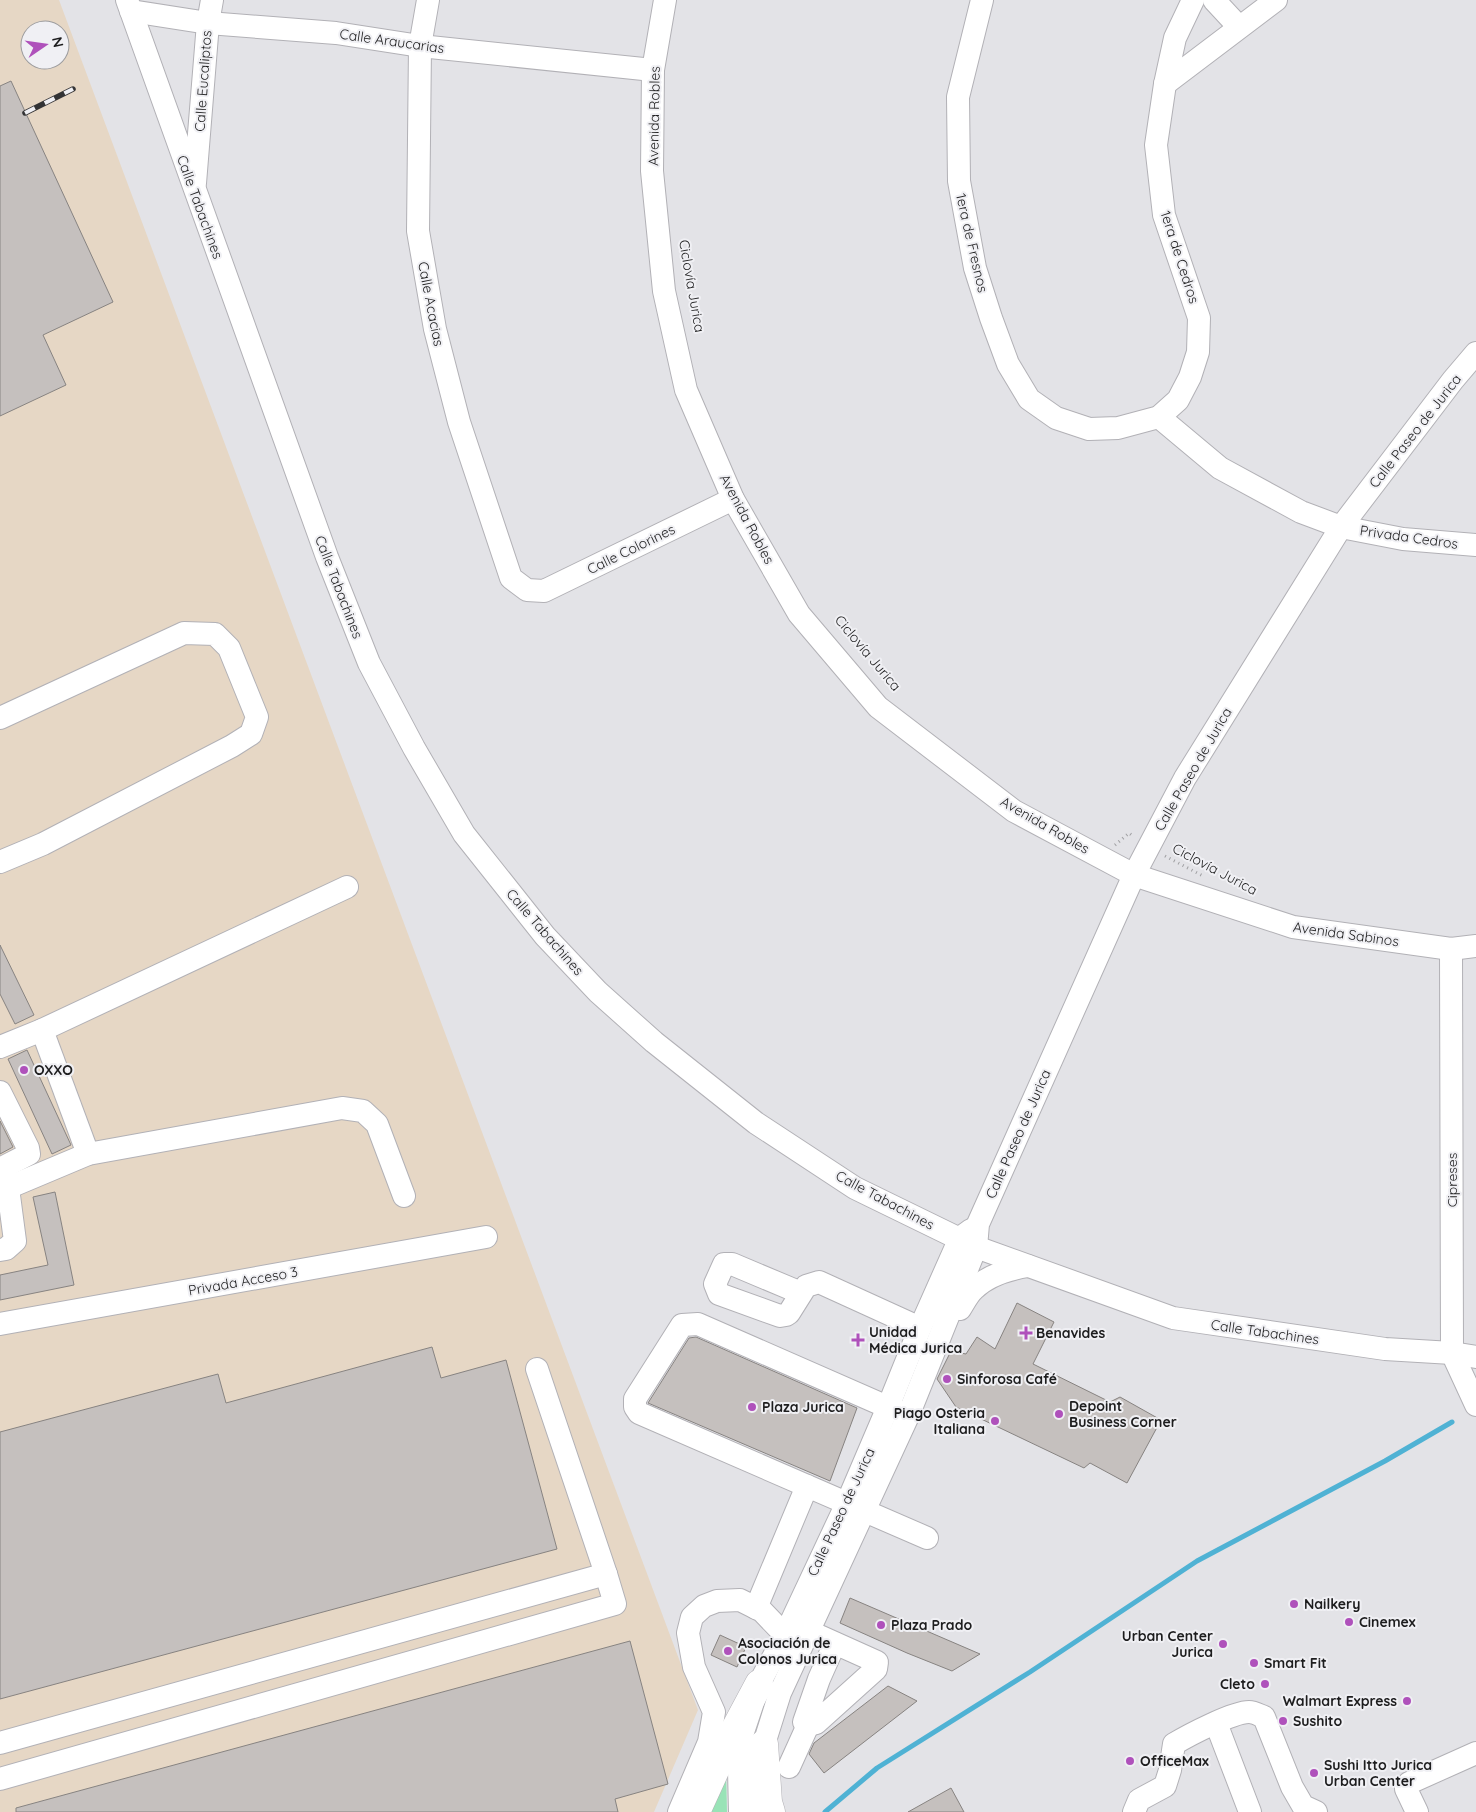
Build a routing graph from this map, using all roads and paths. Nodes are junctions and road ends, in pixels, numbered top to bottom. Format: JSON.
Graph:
{"nodes":[{"id":1,"x":212,"y":0,"type":"edge"},
{"id":2,"x":428,"y":0,"type":"edge"},
{"id":3,"x":665,"y":0,"type":"edge"},
{"id":4,"x":982,"y":0,"type":"edge"},
{"id":5,"x":1193,"y":0,"type":"edge"},
{"id":6,"x":1214,"y":0,"type":"edge"},
{"id":7,"x":1276,"y":0,"type":"edge"},
{"id":8,"x":129,"y":6,"type":"edge"},
{"id":9,"x":208,"y":23,"type":"junction"},
{"id":10,"x":1239,"y":27,"type":"junction"},
{"id":11,"x":420,"y":46,"type":"junction"},
{"id":12,"x":653,"y":70,"type":"junction"},
{"id":13,"x":1165,"y":84,"type":"junction"},
{"id":14,"x":195,"y":191,"type":"junction"},
{"id":15,"x":1476,"y":353,"type":"edge"},
{"id":16,"x":1159,"y":417,"type":"junction"},
{"id":17,"x":733,"y":499,"type":"junction"},
{"id":18,"x":1341,"y":527,"type":"junction"},
{"id":19,"x":1476,"y":545,"type":"edge"},
{"id":20,"x":527,"y":590,"type":"joint"},
{"id":21,"x":0,"y":718,"type":"edge"},
{"id":22,"x":1149,"y":847,"type":"junction"},
{"id":23,"x":1112,"y":848,"type":"dead end"},
{"id":24,"x":0,"y":862,"type":"edge"},
{"id":25,"x":1134,"y":876,"type":"junction"},
{"id":26,"x":1210,"y":880,"type":"dead end"},
{"id":27,"x":347,"y":888,"type":"dead end"},
{"id":28,"x":1476,"y":946,"type":"edge"},
{"id":29,"x":1451,"y":949,"type":"junction"},
{"id":30,"x":42,"y":1030,"type":"junction"},
{"id":31,"x":0,"y":1047,"type":"edge"},
{"id":32,"x":0,"y":1092,"type":"edge"},
{"id":33,"x":88,"y":1154,"type":"junction"},
{"id":34,"x":2,"y":1183,"type":"edge"},
{"id":35,"x":404,"y":1196,"type":"dead end"},
{"id":36,"x":486,"y":1237,"type":"dead end"},
{"id":37,"x":968,"y":1243,"type":"junction"},
{"id":38,"x":0,"y":1250,"type":"edge"},
{"id":39,"x":1028,"y":1266,"type":"junction"},
{"id":40,"x":801,"y":1293,"type":"dead end"},
{"id":41,"x":0,"y":1324,"type":"edge"},
{"id":42,"x":920,"y":1328,"type":"junction"},
{"id":43,"x":934,"y":1349,"type":"junction"},
{"id":44,"x":1452,"y":1353,"type":"junction"},
{"id":45,"x":1476,"y":1357,"type":"edge"},
{"id":46,"x":537,"y":1369,"type":"dead end"},
{"id":47,"x":1474,"y":1400,"type":"edge"},
{"id":48,"x":898,"y":1411,"type":"junction"},
{"id":49,"x":807,"y":1486,"type":"junction"},
{"id":50,"x":855,"y":1507,"type":"junction"},
{"id":51,"x":927,"y":1538,"type":"dead end"},
{"id":52,"x":606,"y":1574,"type":"junction"},
{"id":53,"x":756,"y":1608,"type":"junction"},
{"id":54,"x":808,"y":1630,"type":"junction"},
{"id":55,"x":785,"y":1635,"type":"junction"},
{"id":56,"x":835,"y":1643,"type":"junction"},
{"id":57,"x":759,"y":1684,"type":"junction"},
{"id":58,"x":1216,"y":1723,"type":"junction"},
{"id":59,"x":808,"y":1725,"type":"junction"},
{"id":60,"x":0,"y":1743,"type":"edge"},
{"id":61,"x":764,"y":1744,"type":"junction"},
{"id":62,"x":1476,"y":1753,"type":"edge"},
{"id":63,"x":790,"y":1767,"type":"dead end"},
{"id":64,"x":0,"y":1779,"type":"edge"},
{"id":65,"x":680,"y":1812,"type":"edge"},
{"id":66,"x":696,"y":1812,"type":"edge"},
{"id":67,"x":740,"y":1812,"type":"edge"},
{"id":68,"x":756,"y":1812,"type":"edge"},
{"id":69,"x":771,"y":1812,"type":"edge"},
{"id":70,"x":1134,"y":1812,"type":"edge"},
{"id":71,"x":1250,"y":1812,"type":"edge"},
{"id":72,"x":1316,"y":1812,"type":"edge"},
{"id":73,"x":1417,"y":1812,"type":"edge"}],
"edges":[{"from":1,"to":9,"type":"street","name":"Calle Eucaliptos"},
{"from":2,"to":11,"type":"street","name":"Calle Acacias"},
{"from":3,"to":12,"type":"street","name":"Avenida Robles"},
{"from":4,"to":16,"type":"street","name":"1era de Fresnos"},
{"from":5,"to":13,"type":"street","name":"1era de Cedros"},
{"from":6,"to":10,"type":"street"},
{"from":7,"to":10,"type":"street"},
{"from":8,"to":9,"type":"street","name":"Calle Araucarias"},
{"from":8,"to":14,"type":"street","name":"Calle Tabachines"},
{"from":9,"to":11,"type":"street","name":"Calle Araucarias"},
{"from":9,"to":14,"type":"street","name":"Calle Eucaliptos"},
{"from":10,"to":13,"type":"street"},
{"from":11,"to":12,"type":"street","name":"Calle Araucarias"},
{"from":11,"to":20,"type":"street","name":"Calle Acacias"},
{"from":12,"to":17,"type":"street","name":"Avenida Robles"},
{"from":13,"to":16,"type":"street","name":"1era de Cedros"},
{"from":14,"to":37,"type":"street","name":"Calle Tabachines"},
{"from":15,"to":18,"type":"street","name":"Calle Paseo de Jurica"},
{"from":16,"to":18,"type":"street","name":"Privada Cedros"},
{"from":17,"to":20,"type":"street","name":"Calle Colorines"},
{"from":17,"to":25,"type":"street","name":"Avenida Robles"},
{"from":18,"to":19,"type":"street","name":"Privada Cedros"},
{"from":18,"to":22,"type":"street","name":"Calle Paseo de Jurica"},
{"from":21,"to":24,"type":"street"},
{"from":22,"to":23,"type":"path","name":"Ciclovía Jurica"},
{"from":22,"to":25,"type":"street","name":"Calle Paseo de Jurica"},
{"from":22,"to":26,"type":"path","name":"Ciclovía Jurica"},
{"from":25,"to":29,"type":"street","name":"Avenida Sabinos"},
{"from":25,"to":37,"type":"street","name":"Calle Paseo de Jurica"},
{"from":27,"to":30,"type":"street"},
{"from":28,"to":29,"type":"street","name":"Avenida Sabinos"},
{"from":29,"to":44,"type":"street","name":"Cipreses"},
{"from":30,"to":31,"type":"street"},
{"from":30,"to":33,"type":"street"},
{"from":32,"to":34,"type":"street"},
{"from":33,"to":34,"type":"street"},
{"from":33,"to":35,"type":"street"},
{"from":34,"to":38,"type":"street"},
{"from":36,"to":41,"type":"street","name":"Privada Acceso 3"},
{"from":37,"to":39,"type":"street","name":"Calle Tabachines"},
{"from":37,"to":42,"type":"street","name":"Calle Paseo de Jurica"},
{"from":37,"to":43,"type":"street","name":"Calle Paseo de Jurica"},
{"from":39,"to":43,"type":"street"},
{"from":39,"to":44,"type":"street","name":"Calle Tabachines"},
{"from":40,"to":42,"type":"street"},
{"from":42,"to":48,"type":"street","name":"Calle Paseo de Jurica"},
{"from":43,"to":48,"type":"street","name":"Calle Paseo de Jurica"},
{"from":44,"to":45,"type":"street","name":"Calle Tabachines"},
{"from":44,"to":47,"type":"street","name":"Cipreses"},
{"from":46,"to":52,"type":"street"},
{"from":48,"to":49,"type":"street"},
{"from":48,"to":50,"type":"street","name":"Calle Paseo de Jurica"},
{"from":49,"to":50,"type":"street"},
{"from":49,"to":53,"type":"street"},
{"from":50,"to":51,"type":"street"},
{"from":50,"to":54,"type":"street","name":"Calle Paseo de Jurica"},
{"from":50,"to":55,"type":"street","name":"Calle Paseo de Jurica"},
{"from":52,"to":60,"type":"street"},
{"from":52,"to":64,"type":"street"},
{"from":53,"to":55,"type":"street"},
{"from":53,"to":65,"type":"street"},
{"from":54,"to":56,"type":"street"},
{"from":54,"to":61,"type":"street","name":"Calle Paseo de Jurica"},
{"from":55,"to":57,"type":"street","name":"Calle Paseo de Jurica"},
{"from":56,"to":59,"type":"street"},
{"from":56,"to":59,"type":"street"},
{"from":57,"to":66,"type":"main road"},
{"from":57,"to":67,"type":"street","name":"Calle Paseo de Jurica"},
{"from":58,"to":70,"type":"street"},
{"from":58,"to":71,"type":"street"},
{"from":58,"to":72,"type":"street"},
{"from":59,"to":63,"type":"street"},
{"from":61,"to":68,"type":"street","name":"Calle Paseo de Jurica"},
{"from":61,"to":69,"type":"main road"},
{"from":62,"to":73,"type":"street"}]}
